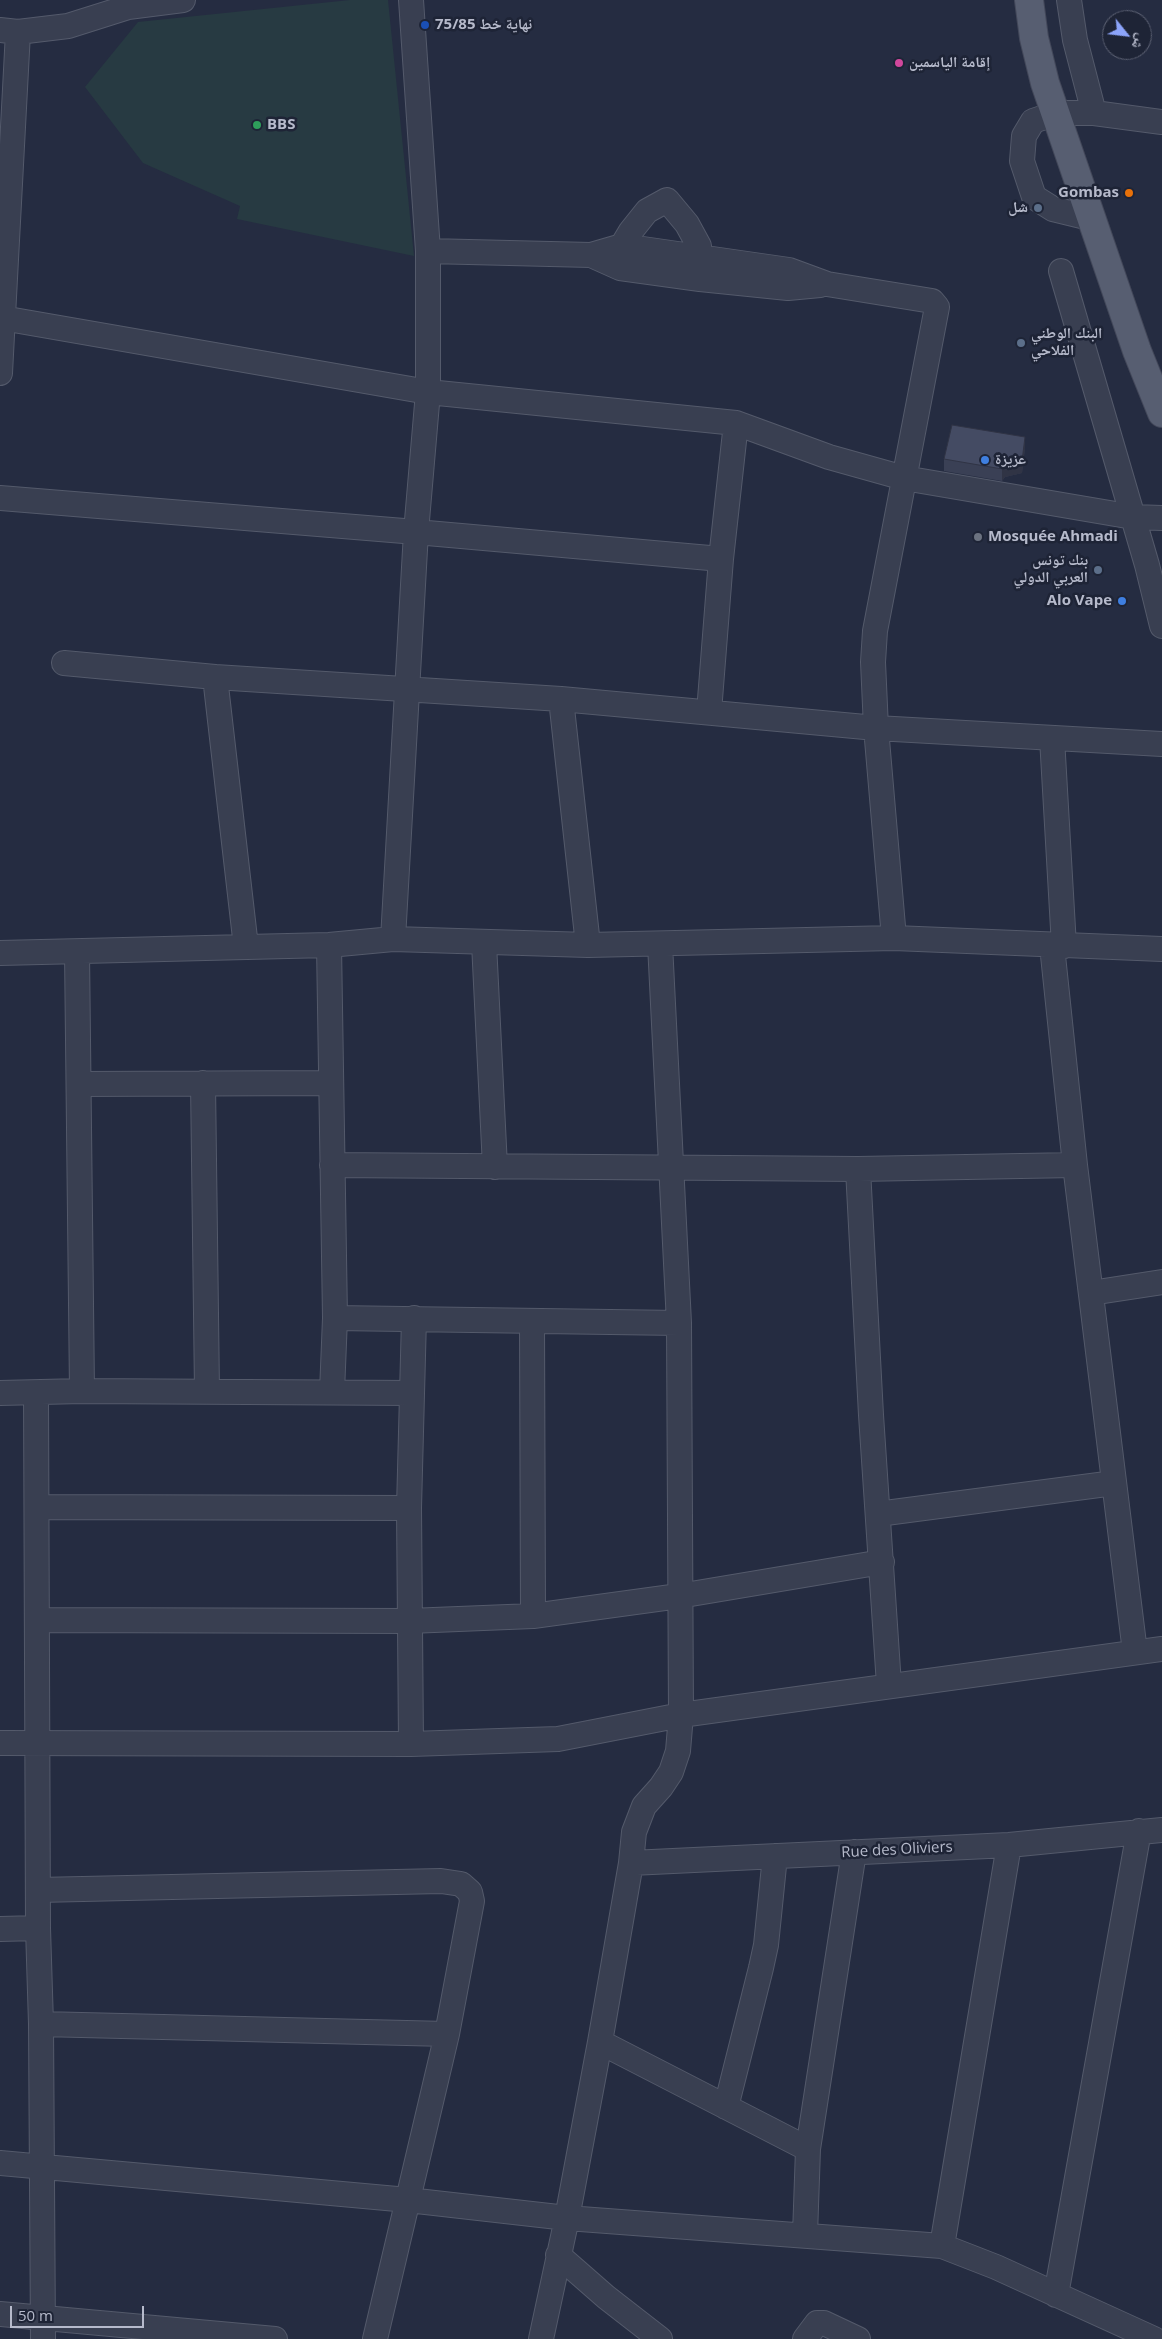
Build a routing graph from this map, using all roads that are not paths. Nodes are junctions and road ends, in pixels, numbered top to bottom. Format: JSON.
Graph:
{"nodes":[{"id":1,"x":183,"y":0,"type":"edge"},
{"id":2,"x":411,"y":0,"type":"edge"},
{"id":3,"x":1029,"y":0,"type":"edge"},
{"id":4,"x":1068,"y":0,"type":"edge"},
{"id":5,"x":9,"y":31,"type":"edge"},
{"id":6,"x":1057,"y":113,"type":"junction"},
{"id":7,"x":1094,"y":114,"type":"junction"},
{"id":8,"x":1162,"y":122,"type":"edge"},
{"id":9,"x":1090,"y":218,"type":"junction"},
{"id":10,"x":622,"y":246,"type":"junction"},
{"id":11,"x":428,"y":251,"type":"junction"},
{"id":12,"x":592,"y":255,"type":"junction"},
{"id":13,"x":700,"y":267,"type":"junction"},
{"id":14,"x":1061,"y":271,"type":"dead end"},
{"id":15,"x":2,"y":318,"type":"junction"},
{"id":16,"x":0,"y":373,"type":"edge"},
{"id":17,"x":428,"y":392,"type":"junction"},
{"id":18,"x":1162,"y":413,"type":"edge"},
{"id":19,"x":736,"y":422,"type":"junction"},
{"id":20,"x":904,"y":478,"type":"junction"},
{"id":21,"x":0,"y":498,"type":"edge"},
{"id":22,"x":1133,"y":517,"type":"junction"},
{"id":23,"x":1162,"y":518,"type":"edge"},
{"id":24,"x":416,"y":532,"type":"junction"},
{"id":25,"x":720,"y":559,"type":"junction"},
{"id":26,"x":1162,"y":626,"type":"edge"},
{"id":27,"x":64,"y":663,"type":"dead end"},
{"id":28,"x":216,"y":677,"type":"junction"},
{"id":29,"x":407,"y":688,"type":"junction"},
{"id":30,"x":561,"y":700,"type":"junction"},
{"id":31,"x":709,"y":712,"type":"junction"},
{"id":32,"x":876,"y":728,"type":"junction"},
{"id":33,"x":1052,"y":738,"type":"junction"},
{"id":34,"x":1162,"y":744,"type":"edge"},
{"id":35,"x":894,"y":938,"type":"junction"},
{"id":36,"x":393,"y":939,"type":"junction"},
{"id":37,"x":484,"y":943,"type":"junction"},
{"id":38,"x":660,"y":944,"type":"junction"},
{"id":39,"x":588,"y":945,"type":"junction"},
{"id":40,"x":329,"y":946,"type":"junction"},
{"id":41,"x":1058,"y":946,"type":"junction"},
{"id":42,"x":246,"y":947,"type":"junction"},
{"id":43,"x":77,"y":952,"type":"junction"},
{"id":44,"x":0,"y":953,"type":"edge"},
{"id":45,"x":1161,"y":953,"type":"edge"},
{"id":46,"x":203,"y":1083,"type":"junction"},
{"id":47,"x":331,"y":1083,"type":"junction"},
{"id":48,"x":79,"y":1084,"type":"junction"},
{"id":49,"x":332,"y":1165,"type":"junction"},
{"id":50,"x":1075,"y":1166,"type":"junction"},
{"id":51,"x":495,"y":1167,"type":"junction"},
{"id":52,"x":672,"y":1168,"type":"junction"},
{"id":53,"x":858,"y":1169,"type":"junction"},
{"id":54,"x":1162,"y":1282,"type":"edge"},
{"id":55,"x":1091,"y":1293,"type":"junction"},
{"id":56,"x":335,"y":1318,"type":"junction"},
{"id":57,"x":414,"y":1318,"type":"junction"},
{"id":58,"x":532,"y":1321,"type":"junction"},
{"id":59,"x":679,"y":1322,"type":"junction"},
{"id":60,"x":82,"y":1391,"type":"junction"},
{"id":61,"x":207,"y":1391,"type":"junction"},
{"id":62,"x":332,"y":1392,"type":"junction"},
{"id":63,"x":0,"y":1393,"type":"edge"},
{"id":64,"x":36,"y":1393,"type":"junction"},
{"id":65,"x":412,"y":1393,"type":"junction"},
{"id":66,"x":1114,"y":1483,"type":"junction"},
{"id":67,"x":37,"y":1507,"type":"junction"},
{"id":68,"x":409,"y":1508,"type":"junction"},
{"id":69,"x":878,"y":1514,"type":"junction"},
{"id":70,"x":882,"y":1562,"type":"junction"},
{"id":71,"x":679,"y":1596,"type":"junction"},
{"id":72,"x":533,"y":1616,"type":"junction"},
{"id":73,"x":38,"y":1620,"type":"junction"},
{"id":74,"x":410,"y":1621,"type":"junction"},
{"id":75,"x":1162,"y":1649,"type":"edge"},
{"id":76,"x":1135,"y":1652,"type":"junction"},
{"id":77,"x":889,"y":1685,"type":"junction"},
{"id":78,"x":680,"y":1715,"type":"junction"},
{"id":79,"x":0,"y":1743,"type":"edge"},
{"id":80,"x":38,"y":1743,"type":"junction"},
{"id":81,"x":411,"y":1744,"type":"junction"},
{"id":82,"x":1162,"y":1830,"type":"edge"},
{"id":83,"x":1138,"y":1831,"type":"junction"},
{"id":84,"x":1009,"y":1845,"type":"junction"},
{"id":85,"x":854,"y":1852,"type":"junction"},
{"id":86,"x":775,"y":1856,"type":"junction"},
{"id":87,"x":631,"y":1863,"type":"junction"},
{"id":88,"x":38,"y":1890,"type":"junction"},
{"id":89,"x":38,"y":1928,"type":"junction"},
{"id":90,"x":0,"y":1930,"type":"edge"},
{"id":91,"x":41,"y":2024,"type":"junction"},
{"id":92,"x":447,"y":2034,"type":"junction"},
{"id":93,"x":600,"y":2042,"type":"junction"},
{"id":94,"x":726,"y":2107,"type":"junction"},
{"id":95,"x":808,"y":2149,"type":"junction"},
{"id":96,"x":0,"y":2163,"type":"edge"},
{"id":97,"x":41,"y":2168,"type":"junction"},
{"id":98,"x":408,"y":2200,"type":"junction"},
{"id":99,"x":567,"y":2218,"type":"junction"},
{"id":100,"x":805,"y":2235,"type":"junction"},
{"id":101,"x":942,"y":2246,"type":"junction"},
{"id":102,"x":558,"y":2255,"type":"junction"},
{"id":103,"x":1056,"y":2295,"type":"junction"},
{"id":104,"x":0,"y":2314,"type":"edge"},
{"id":105,"x":43,"y":2328,"type":"edge"},
{"id":106,"x":275,"y":2339,"type":"edge"},
{"id":107,"x":375,"y":2339,"type":"edge"},
{"id":108,"x":541,"y":2339,"type":"edge"},
{"id":109,"x":660,"y":2339,"type":"edge"},
{"id":110,"x":805,"y":2339,"type":"edge"},
{"id":111,"x":858,"y":2339,"type":"edge"},
{"id":112,"x":1154,"y":2339,"type":"edge"}],
"edges":[{"from":1,"to":5,"type":"street"},
{"from":2,"to":11,"type":"street"},
{"from":3,"to":6,"type":"main road"},
{"from":4,"to":7,"type":"street"},
{"from":5,"to":15,"type":"street"},
{"from":6,"to":7,"type":"street"},
{"from":6,"to":9,"type":"main road"},
{"from":6,"to":9,"type":"street"},
{"from":7,"to":8,"type":"street"},
{"from":9,"to":18,"type":"main road"},
{"from":10,"to":12,"type":"street"},
{"from":10,"to":13,"type":"street"},
{"from":10,"to":13,"type":"street"},
{"from":11,"to":12,"type":"street"},
{"from":11,"to":17,"type":"street"},
{"from":12,"to":13,"type":"street"},
{"from":13,"to":20,"type":"street"},
{"from":14,"to":22,"type":"street"},
{"from":15,"to":16,"type":"street"},
{"from":15,"to":17,"type":"street"},
{"from":17,"to":19,"type":"street"},
{"from":17,"to":24,"type":"street"},
{"from":19,"to":20,"type":"street"},
{"from":19,"to":25,"type":"street"},
{"from":20,"to":22,"type":"street"},
{"from":20,"to":32,"type":"street"},
{"from":21,"to":24,"type":"street"},
{"from":22,"to":23,"type":"street"},
{"from":22,"to":26,"type":"street"},
{"from":24,"to":25,"type":"street"},
{"from":24,"to":29,"type":"street"},
{"from":25,"to":31,"type":"street"},
{"from":27,"to":28,"type":"street"},
{"from":28,"to":29,"type":"street"},
{"from":28,"to":42,"type":"street"},
{"from":29,"to":30,"type":"street"},
{"from":29,"to":36,"type":"street"},
{"from":30,"to":31,"type":"street"},
{"from":30,"to":39,"type":"street"},
{"from":31,"to":32,"type":"street"},
{"from":32,"to":33,"type":"street"},
{"from":32,"to":35,"type":"street"},
{"from":33,"to":34,"type":"street"},
{"from":33,"to":41,"type":"street"},
{"from":35,"to":38,"type":"street"},
{"from":35,"to":41,"type":"street"},
{"from":36,"to":37,"type":"street"},
{"from":36,"to":40,"type":"street"},
{"from":37,"to":39,"type":"street"},
{"from":37,"to":51,"type":"street"},
{"from":38,"to":39,"type":"street"},
{"from":38,"to":52,"type":"street"},
{"from":40,"to":42,"type":"street"},
{"from":40,"to":47,"type":"street"},
{"from":41,"to":45,"type":"street"},
{"from":41,"to":50,"type":"street"},
{"from":42,"to":43,"type":"street"},
{"from":43,"to":44,"type":"street"},
{"from":43,"to":48,"type":"street"},
{"from":46,"to":47,"type":"street"},
{"from":46,"to":48,"type":"street"},
{"from":46,"to":61,"type":"street"},
{"from":47,"to":49,"type":"street"},
{"from":48,"to":60,"type":"street"},
{"from":49,"to":51,"type":"street"},
{"from":49,"to":56,"type":"street"},
{"from":50,"to":53,"type":"street"},
{"from":50,"to":55,"type":"street"},
{"from":51,"to":52,"type":"street"},
{"from":52,"to":53,"type":"street"},
{"from":52,"to":59,"type":"street"},
{"from":53,"to":69,"type":"street"},
{"from":54,"to":55,"type":"street"},
{"from":55,"to":66,"type":"street"},
{"from":56,"to":57,"type":"street"},
{"from":56,"to":62,"type":"street"},
{"from":57,"to":58,"type":"street"},
{"from":57,"to":65,"type":"street"},
{"from":58,"to":59,"type":"street"},
{"from":58,"to":72,"type":"street"},
{"from":59,"to":71,"type":"street"},
{"from":60,"to":61,"type":"street"},
{"from":60,"to":64,"type":"street"},
{"from":61,"to":62,"type":"street"},
{"from":62,"to":65,"type":"street"},
{"from":63,"to":64,"type":"street"},
{"from":64,"to":67,"type":"street"},
{"from":65,"to":68,"type":"street"},
{"from":66,"to":69,"type":"street"},
{"from":66,"to":76,"type":"street"},
{"from":67,"to":68,"type":"street"},
{"from":67,"to":73,"type":"street"},
{"from":68,"to":74,"type":"street"},
{"from":69,"to":70,"type":"street"},
{"from":70,"to":71,"type":"street"},
{"from":70,"to":77,"type":"street"},
{"from":71,"to":72,"type":"street"},
{"from":71,"to":78,"type":"street"},
{"from":72,"to":74,"type":"street"},
{"from":73,"to":74,"type":"street"},
{"from":73,"to":80,"type":"street"},
{"from":74,"to":81,"type":"street"},
{"from":75,"to":76,"type":"street"},
{"from":76,"to":77,"type":"street"},
{"from":77,"to":78,"type":"street"},
{"from":78,"to":81,"type":"street"},
{"from":78,"to":87,"type":"street"},
{"from":79,"to":80,"type":"street"},
{"from":80,"to":81,"type":"street"},
{"from":80,"to":88,"type":"street"},
{"from":82,"to":83,"type":"street","name":"Rue des Oliviers"},
{"from":83,"to":84,"type":"street","name":"Rue des Oliviers"},
{"from":83,"to":103,"type":"street"},
{"from":84,"to":85,"type":"street","name":"Rue des Oliviers"},
{"from":84,"to":101,"type":"street"},
{"from":85,"to":86,"type":"street","name":"Rue des Oliviers"},
{"from":85,"to":95,"type":"street"},
{"from":86,"to":87,"type":"street","name":"Rue des Oliviers"},
{"from":86,"to":94,"type":"street"},
{"from":87,"to":93,"type":"street"},
{"from":88,"to":89,"type":"street"},
{"from":88,"to":92,"type":"street"},
{"from":89,"to":90,"type":"street"},
{"from":89,"to":91,"type":"street"},
{"from":91,"to":92,"type":"street"},
{"from":91,"to":97,"type":"street"},
{"from":92,"to":98,"type":"street"},
{"from":93,"to":94,"type":"street"},
{"from":93,"to":99,"type":"street"},
{"from":94,"to":95,"type":"street"},
{"from":95,"to":100,"type":"street"},
{"from":96,"to":97,"type":"street"},
{"from":97,"to":98,"type":"street"},
{"from":97,"to":105,"type":"street"},
{"from":98,"to":99,"type":"street"},
{"from":98,"to":107,"type":"street"},
{"from":99,"to":100,"type":"street"},
{"from":99,"to":102,"type":"street"},
{"from":100,"to":101,"type":"street"},
{"from":101,"to":103,"type":"street"},
{"from":102,"to":108,"type":"street"},
{"from":102,"to":109,"type":"street"},
{"from":103,"to":112,"type":"street"},
{"from":104,"to":105,"type":"street"},
{"from":105,"to":106,"type":"street"},
{"from":110,"to":111,"type":"street"}]}
